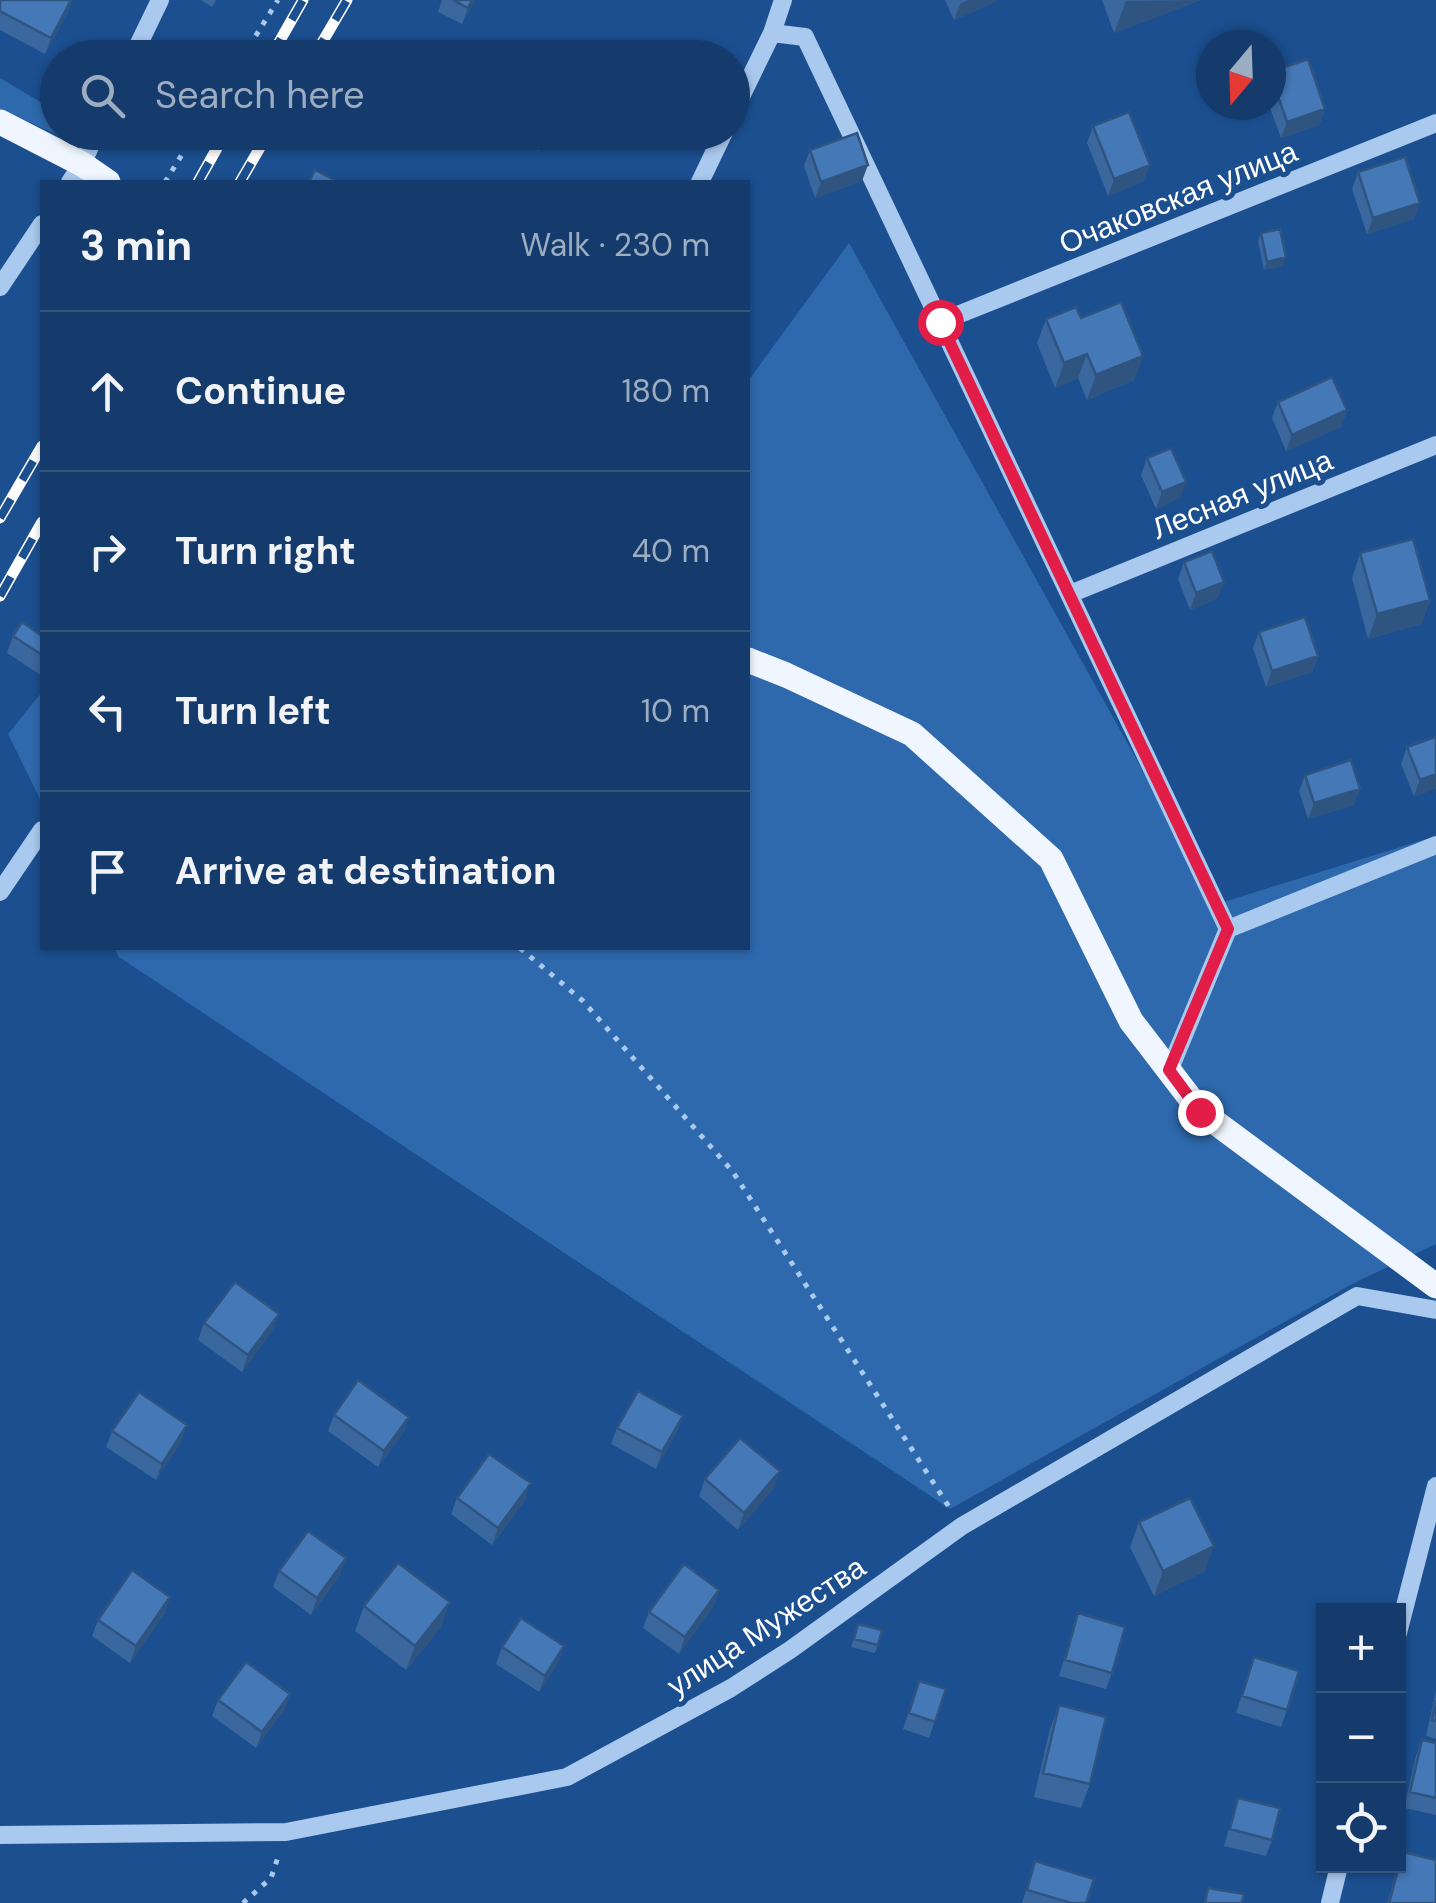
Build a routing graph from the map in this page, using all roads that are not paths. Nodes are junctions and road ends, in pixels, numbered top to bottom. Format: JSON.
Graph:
{"nodes":[{"id":1,"x":160,"y":0,"type":"edge"},
{"id":2,"x":783,"y":0,"type":"edge"},
{"id":3,"x":772,"y":33,"type":"junction"},
{"id":4,"x":141,"y":40,"type":"edge"},
{"id":5,"x":750,"y":78,"type":"edge"},
{"id":6,"x":0,"y":122,"type":"edge"},
{"id":7,"x":1436,"y":123,"type":"edge"},
{"id":8,"x":40,"y":149,"type":"edge"},
{"id":9,"x":42,"y":150,"type":"edge"},
{"id":10,"x":88,"y":150,"type":"edge"},
{"id":11,"x":715,"y":150,"type":"edge"},
{"id":12,"x":76,"y":173,"type":"edge"},
{"id":13,"x":101,"y":180,"type":"edge"},
{"id":14,"x":701,"y":180,"type":"edge"},
{"id":15,"x":40,"y":227,"type":"edge"},
{"id":16,"x":0,"y":288,"type":"edge"},
{"id":17,"x":940,"y":322,"type":"junction"},
{"id":18,"x":1436,"y":445,"type":"edge"},
{"id":19,"x":1070,"y":594,"type":"junction"},
{"id":20,"x":750,"y":661,"type":"edge"},
{"id":21,"x":40,"y":833,"type":"edge"},
{"id":22,"x":1436,"y":845,"type":"edge"},
{"id":23,"x":0,"y":892,"type":"edge"},
{"id":24,"x":1228,"y":929,"type":"junction"},
{"id":25,"x":1169,"y":1070,"type":"junction"},
{"id":26,"x":1436,"y":1286,"type":"edge"},
{"id":27,"x":1436,"y":1310,"type":"edge"},
{"id":28,"x":1436,"y":1486,"type":"edge"},
{"id":29,"x":1406,"y":1603,"type":"edge"},
{"id":30,"x":0,"y":1835,"type":"edge"},
{"id":31,"x":1337,"y":1873,"type":"edge"},
{"id":32,"x":1330,"y":1903,"type":"edge"}],
"edges":[{"from":1,"to":4,"type":"street"},
{"from":2,"to":3,"type":"street"},
{"from":3,"to":5,"type":"street"},
{"from":3,"to":17,"type":"street"},
{"from":6,"to":8,"type":"main road"},
{"from":7,"to":17,"type":"street","name":"Очаковская улица"},
{"from":9,"to":12,"type":"main road"},
{"from":10,"to":12,"type":"street"},
{"from":11,"to":14,"type":"street"},
{"from":12,"to":13,"type":"main road"},
{"from":15,"to":16,"type":"street"},
{"from":17,"to":19,"type":"street"},
{"from":18,"to":19,"type":"street","name":"Лесная улица"},
{"from":19,"to":24,"type":"street"},
{"from":20,"to":25,"type":"main road"},
{"from":21,"to":23,"type":"street"},
{"from":22,"to":24,"type":"street"},
{"from":24,"to":25,"type":"street"},
{"from":25,"to":26,"type":"main road"},
{"from":27,"to":30,"type":"street","name":"улица Мужества"},
{"from":28,"to":29,"type":"street"},
{"from":31,"to":32,"type":"street"}]}
